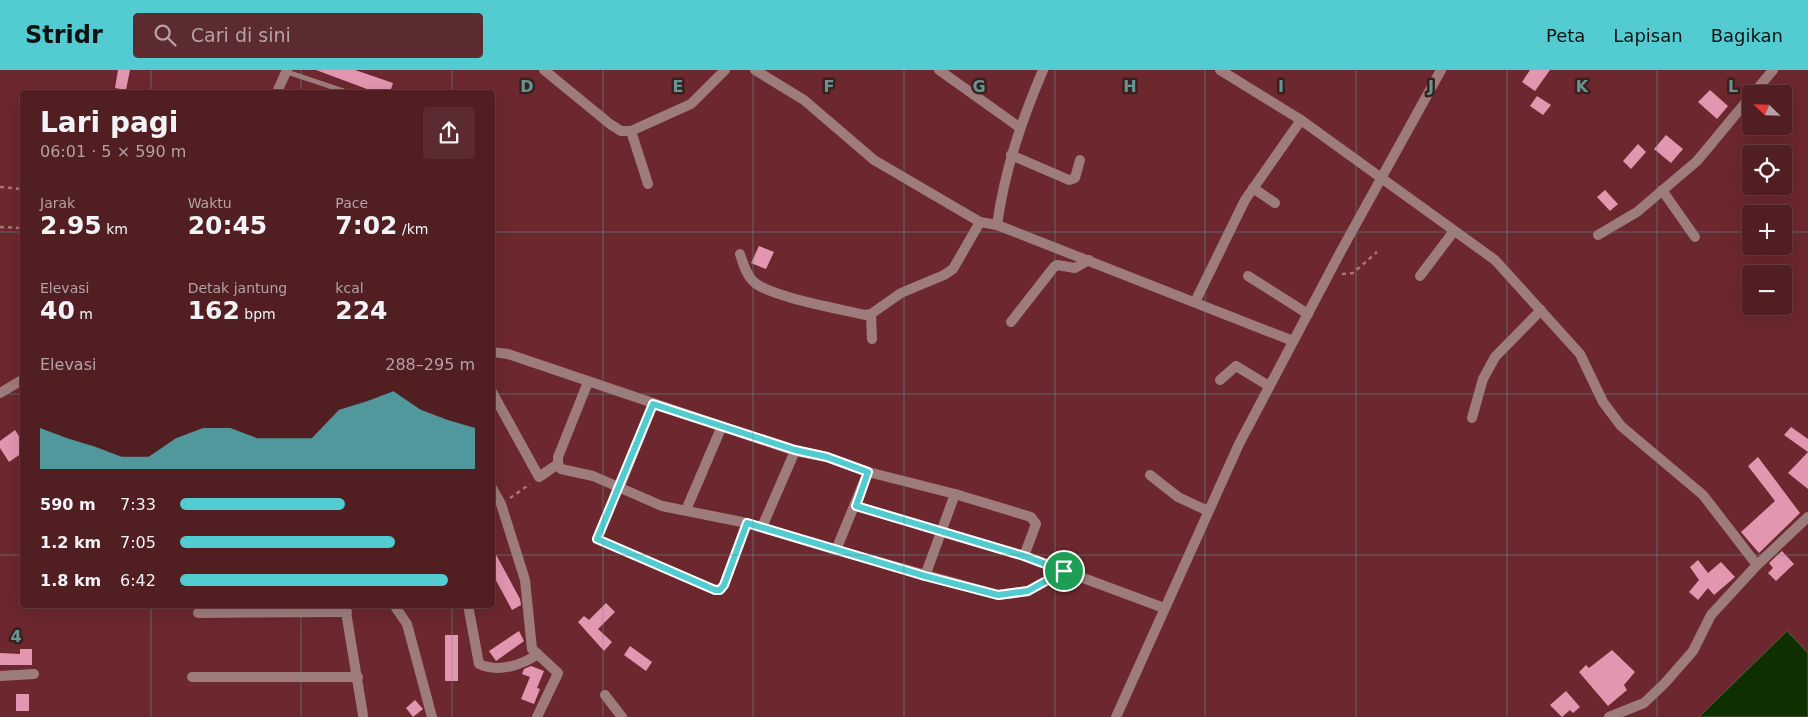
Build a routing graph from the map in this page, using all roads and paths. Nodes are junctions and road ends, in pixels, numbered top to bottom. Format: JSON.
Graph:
{"nodes":[{"id":1,"x":544,"y":70,"type":"edge"},
{"id":2,"x":725,"y":70,"type":"edge"},
{"id":3,"x":755,"y":70,"type":"edge"},
{"id":4,"x":939,"y":70,"type":"edge"},
{"id":5,"x":1043,"y":70,"type":"edge"},
{"id":6,"x":1220,"y":70,"type":"edge"},
{"id":7,"x":1441,"y":70,"type":"edge"},
{"id":8,"x":1773,"y":70,"type":"edge"},
{"id":9,"x":287,"y":71,"type":"edge"},
{"id":10,"x":1760,"y":85,"type":"edge"},
{"id":11,"x":278,"y":90,"type":"edge"},
{"id":12,"x":341,"y":90,"type":"edge"},
{"id":13,"x":1742,"y":107,"type":"edge"},
{"id":14,"x":1301,"y":120,"type":"junction"},
{"id":15,"x":1019,"y":127,"type":"junction"},
{"id":16,"x":631,"y":131,"type":"junction"},
{"id":17,"x":1011,"y":155,"type":"junction"},
{"id":18,"x":1080,"y":160,"type":"dead end"},
{"id":19,"x":1380,"y":179,"type":"junction"},
{"id":20,"x":648,"y":184,"type":"dead end"},
{"id":21,"x":0,"y":187,"type":"edge"},
{"id":22,"x":1253,"y":188,"type":"junction"},
{"id":23,"x":20,"y":189,"type":"edge"},
{"id":24,"x":1662,"y":190,"type":"junction"},
{"id":25,"x":1275,"y":203,"type":"dead end"},
{"id":26,"x":980,"y":222,"type":"junction"},
{"id":27,"x":997,"y":225,"type":"junction"},
{"id":28,"x":0,"y":226,"type":"edge"},
{"id":29,"x":20,"y":228,"type":"edge"},
{"id":30,"x":1454,"y":231,"type":"junction"},
{"id":31,"x":1598,"y":235,"type":"dead end"},
{"id":32,"x":1695,"y":237,"type":"dead end"},
{"id":33,"x":1377,"y":252,"type":"dead end"},
{"id":34,"x":740,"y":254,"type":"dead end"},
{"id":35,"x":1089,"y":260,"type":"junction"},
{"id":36,"x":1330,"y":271,"type":"junction"},
{"id":37,"x":1248,"y":276,"type":"dead end"},
{"id":38,"x":1420,"y":276,"type":"dead end"},
{"id":39,"x":1196,"y":302,"type":"junction"},
{"id":40,"x":1541,"y":310,"type":"junction"},
{"id":41,"x":871,"y":314,"type":"junction"},
{"id":42,"x":1308,"y":314,"type":"junction"},
{"id":43,"x":1011,"y":322,"type":"dead end"},
{"id":44,"x":872,"y":339,"type":"dead end"},
{"id":45,"x":1293,"y":341,"type":"junction"},
{"id":46,"x":495,"y":352,"type":"edge"},
{"id":47,"x":1220,"y":380,"type":"dead end"},
{"id":48,"x":20,"y":381,"type":"edge"},
{"id":49,"x":588,"y":382,"type":"junction"},
{"id":50,"x":1269,"y":386,"type":"junction"},
{"id":51,"x":0,"y":393,"type":"edge"},
{"id":52,"x":495,"y":397,"type":"edge"},
{"id":53,"x":653,"y":404,"type":"junction"},
{"id":54,"x":1472,"y":418,"type":"dead end"},
{"id":55,"x":722,"y":426,"type":"junction"},
{"id":56,"x":795,"y":450,"type":"junction"},
{"id":57,"x":558,"y":464,"type":"junction"},
{"id":58,"x":868,"y":472,"type":"junction"},
{"id":59,"x":1150,"y":476,"type":"dead end"},
{"id":60,"x":539,"y":477,"type":"junction"},
{"id":61,"x":620,"y":486,"type":"junction"},
{"id":62,"x":955,"y":494,"type":"junction"},
{"id":63,"x":497,"y":506,"type":"edge"},
{"id":64,"x":856,"y":506,"type":"junction"},
{"id":65,"x":686,"y":510,"type":"junction"},
{"id":66,"x":1208,"y":511,"type":"junction"},
{"id":67,"x":1808,"y":517,"type":"edge"},
{"id":68,"x":747,"y":523,"type":"junction"},
{"id":69,"x":762,"y":527,"type":"junction"},
{"id":70,"x":942,"y":532,"type":"junction"},
{"id":71,"x":597,"y":539,"type":"joint"},
{"id":72,"x":836,"y":550,"type":"junction"},
{"id":73,"x":1024,"y":556,"type":"junction"},
{"id":74,"x":1757,"y":565,"type":"junction"},
{"id":75,"x":1064,"y":571,"type":"junction"},
{"id":76,"x":925,"y":576,"type":"junction"},
{"id":77,"x":346,"y":608,"type":"edge"},
{"id":78,"x":396,"y":608,"type":"edge"},
{"id":79,"x":469,"y":608,"type":"edge"},
{"id":80,"x":1164,"y":608,"type":"junction"},
{"id":81,"x":198,"y":613,"type":"dead end"},
{"id":82,"x":538,"y":654,"type":"junction"},
{"id":83,"x":34,"y":674,"type":"dead end"},
{"id":84,"x":0,"y":676,"type":"edge"},
{"id":85,"x":192,"y":677,"type":"dead end"},
{"id":86,"x":358,"y":677,"type":"junction"},
{"id":87,"x":605,"y":696,"type":"dead end"},
{"id":88,"x":363,"y":715,"type":"dead end"},
{"id":89,"x":432,"y":717,"type":"edge"},
{"id":90,"x":537,"y":717,"type":"edge"},
{"id":91,"x":622,"y":717,"type":"edge"},
{"id":92,"x":1116,"y":717,"type":"edge"},
{"id":93,"x":1609,"y":717,"type":"edge"}],
"edges":[{"from":1,"to":16,"type":"street"},
{"from":2,"to":16,"type":"street"},
{"from":3,"to":26,"type":"street"},
{"from":4,"to":15,"type":"street"},
{"from":5,"to":15,"type":"street"},
{"from":6,"to":14,"type":"street"},
{"from":7,"to":19,"type":"street"},
{"from":8,"to":10,"type":"street"},
{"from":9,"to":11,"type":"street"},
{"from":9,"to":12,"type":"lane"},
{"from":13,"to":24,"type":"street"},
{"from":14,"to":19,"type":"street"},
{"from":14,"to":22,"type":"street"},
{"from":15,"to":17,"type":"street"},
{"from":16,"to":20,"type":"street"},
{"from":17,"to":18,"type":"street"},
{"from":17,"to":27,"type":"street"},
{"from":19,"to":30,"type":"street"},
{"from":19,"to":36,"type":"street"},
{"from":21,"to":23,"type":"path"},
{"from":22,"to":25,"type":"street"},
{"from":22,"to":39,"type":"street"},
{"from":24,"to":31,"type":"street"},
{"from":24,"to":32,"type":"street"},
{"from":26,"to":27,"type":"street"},
{"from":26,"to":41,"type":"street"},
{"from":27,"to":35,"type":"street"},
{"from":28,"to":29,"type":"path"},
{"from":30,"to":38,"type":"street"},
{"from":30,"to":40,"type":"street"},
{"from":33,"to":36,"type":"path"},
{"from":34,"to":41,"type":"street"},
{"from":35,"to":39,"type":"street"},
{"from":35,"to":43,"type":"street"},
{"from":36,"to":42,"type":"street"},
{"from":37,"to":42,"type":"street"},
{"from":39,"to":45,"type":"street"},
{"from":40,"to":54,"type":"street"},
{"from":40,"to":74,"type":"street"},
{"from":41,"to":44,"type":"street"},
{"from":42,"to":45,"type":"street"},
{"from":45,"to":50,"type":"street"},
{"from":46,"to":49,"type":"street"},
{"from":47,"to":50,"type":"street"},
{"from":48,"to":51,"type":"street"},
{"from":49,"to":53,"type":"street"},
{"from":49,"to":57,"type":"street"},
{"from":50,"to":66,"type":"street"},
{"from":52,"to":60,"type":"street"},
{"from":53,"to":55,"type":"street"},
{"from":53,"to":61,"type":"street"},
{"from":55,"to":56,"type":"street"},
{"from":55,"to":65,"type":"street"},
{"from":56,"to":58,"type":"street"},
{"from":56,"to":69,"type":"street"},
{"from":57,"to":60,"type":"street"},
{"from":57,"to":61,"type":"street"},
{"from":58,"to":62,"type":"street"},
{"from":58,"to":64,"type":"street"},
{"from":59,"to":66,"type":"street"},
{"from":60,"to":63,"type":"path"},
{"from":61,"to":65,"type":"street"},
{"from":61,"to":71,"type":"path"},
{"from":62,"to":70,"type":"street"},
{"from":62,"to":73,"type":"street"},
{"from":63,"to":82,"type":"street"},
{"from":64,"to":70,"type":"street"},
{"from":64,"to":72,"type":"street"},
{"from":65,"to":68,"type":"street"},
{"from":66,"to":80,"type":"street"},
{"from":67,"to":74,"type":"street"},
{"from":68,"to":69,"type":"street"},
{"from":68,"to":71,"type":"street"},
{"from":69,"to":72,"type":"street"},
{"from":70,"to":73,"type":"street"},
{"from":70,"to":76,"type":"street"},
{"from":72,"to":76,"type":"street"},
{"from":73,"to":75,"type":"street"},
{"from":74,"to":93,"type":"street"},
{"from":75,"to":76,"type":"street"},
{"from":75,"to":80,"type":"street"},
{"from":77,"to":81,"type":"street"},
{"from":77,"to":86,"type":"street"},
{"from":78,"to":89,"type":"street"},
{"from":79,"to":82,"type":"street"},
{"from":80,"to":92,"type":"street"},
{"from":82,"to":90,"type":"street"},
{"from":83,"to":84,"type":"street"},
{"from":85,"to":86,"type":"street"},
{"from":86,"to":88,"type":"street"},
{"from":87,"to":91,"type":"street"}]}
